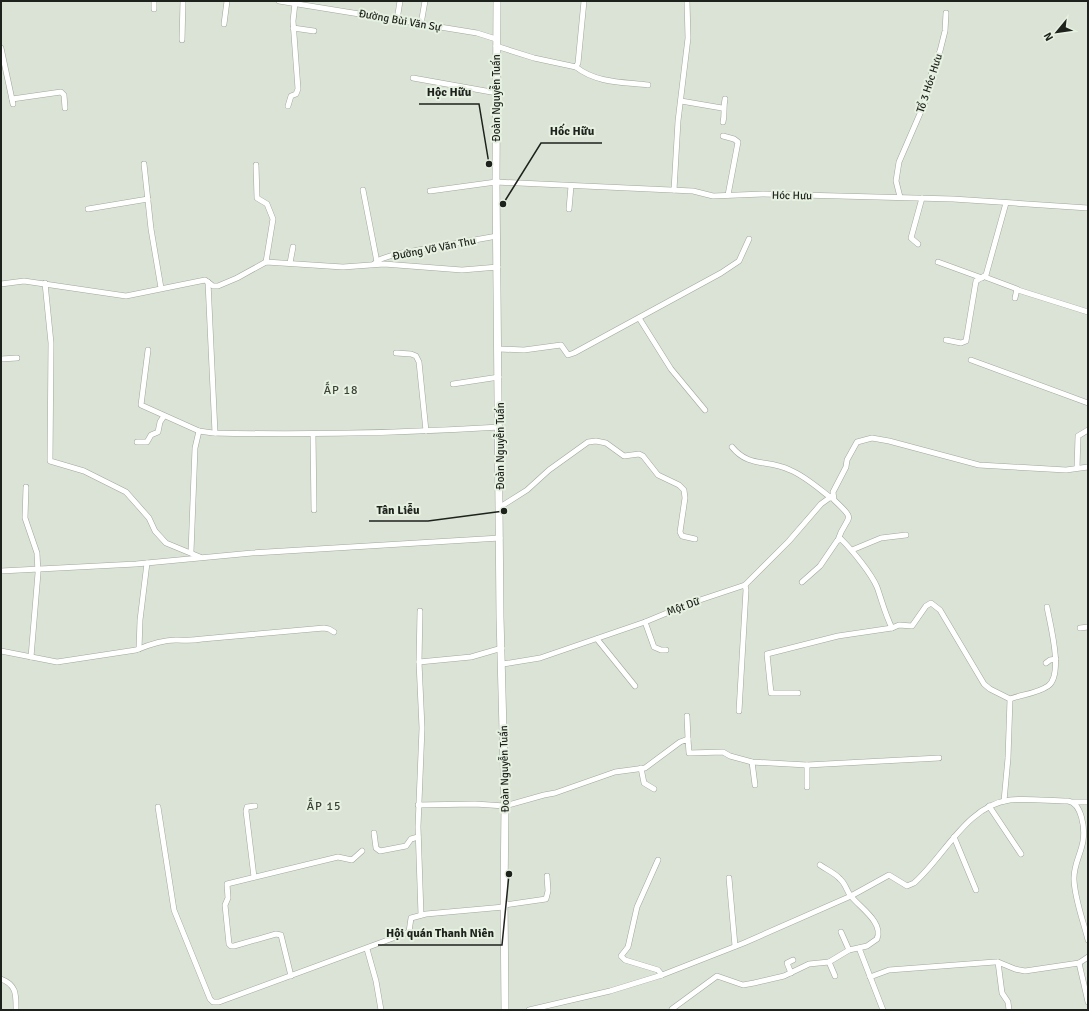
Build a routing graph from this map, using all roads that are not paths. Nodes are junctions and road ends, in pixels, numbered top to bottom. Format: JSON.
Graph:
{"nodes":[{"id":1,"x":154,"y":1,"type":"edge"},
{"id":2,"x":183,"y":1,"type":"edge"},
{"id":3,"x":227,"y":1,"type":"edge"},
{"id":4,"x":279,"y":1,"type":"edge"},
{"id":5,"x":400,"y":1,"type":"edge"},
{"id":6,"x":425,"y":1,"type":"edge"},
{"id":7,"x":496,"y":1,"type":"edge"},
{"id":8,"x":584,"y":1,"type":"edge"},
{"id":9,"x":687,"y":1,"type":"edge"},
{"id":10,"x":295,"y":3,"type":"junction"},
{"id":11,"x":154,"y":9,"type":"dead end"},
{"id":12,"x":946,"y":13,"type":"dead end"},
{"id":13,"x":397,"y":20,"type":"junction"},
{"id":14,"x":224,"y":24,"type":"dead end"},
{"id":15,"x":421,"y":24,"type":"junction"},
{"id":16,"x":293,"y":28,"type":"junction"},
{"id":17,"x":314,"y":31,"type":"dead end"},
{"id":18,"x":182,"y":40,"type":"dead end"},
{"id":19,"x":496,"y":42,"type":"junction"},
{"id":20,"x":1,"y":48,"type":"edge"},
{"id":21,"x":576,"y":67,"type":"junction"},
{"id":22,"x":413,"y":78,"type":"dead end"},
{"id":23,"x":648,"y":85,"type":"dead end"},
{"id":24,"x":497,"y":93,"type":"junction"},
{"id":25,"x":724,"y":99,"type":"dead end"},
{"id":26,"x":681,"y":101,"type":"junction"},
{"id":27,"x":288,"y":106,"type":"dead end"},
{"id":28,"x":64,"y":108,"type":"dead end"},
{"id":29,"x":722,"y":108,"type":"junction"},
{"id":30,"x":723,"y":122,"type":"dead end"},
{"id":31,"x":723,"y":136,"type":"dead end"},
{"id":32,"x":144,"y":164,"type":"dead end"},
{"id":33,"x":256,"y":165,"type":"dead end"},
{"id":34,"x":496,"y":182,"type":"junction"},
{"id":35,"x":571,"y":186,"type":"junction"},
{"id":36,"x":363,"y":190,"type":"dead end"},
{"id":37,"x":674,"y":190,"type":"junction"},
{"id":38,"x":430,"y":191,"type":"dead end"},
{"id":39,"x":728,"y":195,"type":"junction"},
{"id":40,"x":900,"y":197,"type":"junction"},
{"id":41,"x":922,"y":198,"type":"junction"},
{"id":42,"x":148,"y":199,"type":"junction"},
{"id":43,"x":1006,"y":203,"type":"junction"},
{"id":44,"x":1088,"y":208,"type":"edge"},
{"id":45,"x":88,"y":209,"type":"dead end"},
{"id":46,"x":569,"y":209,"type":"dead end"},
{"id":47,"x":497,"y":236,"type":"junction"},
{"id":48,"x":749,"y":239,"type":"dead end"},
{"id":49,"x":918,"y":244,"type":"dead end"},
{"id":50,"x":293,"y":247,"type":"dead end"},
{"id":51,"x":266,"y":262,"type":"junction"},
{"id":52,"x":938,"y":262,"type":"dead end"},
{"id":53,"x":290,"y":263,"type":"junction"},
{"id":54,"x":375,"y":263,"type":"junction"},
{"id":55,"x":498,"y":267,"type":"junction"},
{"id":56,"x":984,"y":277,"type":"junction"},
{"id":57,"x":208,"y":282,"type":"junction"},
{"id":58,"x":45,"y":283,"type":"junction"},
{"id":59,"x":1,"y":284,"type":"edge"},
{"id":60,"x":162,"y":288,"type":"junction"},
{"id":61,"x":1018,"y":290,"type":"junction"},
{"id":62,"x":1015,"y":298,"type":"dead end"},
{"id":63,"x":1088,"y":312,"type":"edge"},
{"id":64,"x":639,"y":318,"type":"junction"},
{"id":65,"x":946,"y":340,"type":"dead end"},
{"id":66,"x":499,"y":349,"type":"junction"},
{"id":67,"x":148,"y":350,"type":"dead end"},
{"id":68,"x":396,"y":353,"type":"dead end"},
{"id":69,"x":17,"y":358,"type":"dead end"},
{"id":70,"x":1,"y":359,"type":"edge"},
{"id":71,"x":972,"y":360,"type":"dead end"},
{"id":72,"x":499,"y":377,"type":"junction"},
{"id":73,"x":453,"y":384,"type":"dead end"},
{"id":74,"x":1088,"y":402,"type":"edge"},
{"id":75,"x":705,"y":410,"type":"dead end"},
{"id":76,"x":164,"y":416,"type":"junction"},
{"id":77,"x":500,"y":427,"type":"junction"},
{"id":78,"x":1088,"y":430,"type":"edge"},
{"id":79,"x":199,"y":431,"type":"junction"},
{"id":80,"x":426,"y":431,"type":"junction"},
{"id":81,"x":215,"y":433,"type":"junction"},
{"id":82,"x":313,"y":434,"type":"junction"},
{"id":83,"x":137,"y":442,"type":"dead end"},
{"id":84,"x":732,"y":447,"type":"dead end"},
{"id":85,"x":1088,"y":467,"type":"edge"},
{"id":86,"x":1077,"y":468,"type":"junction"},
{"id":87,"x":26,"y":487,"type":"dead end"},
{"id":88,"x":831,"y":497,"type":"junction"},
{"id":89,"x":500,"y":507,"type":"junction"},
{"id":90,"x":314,"y":510,"type":"dead end"},
{"id":91,"x":906,"y":535,"type":"dead end"},
{"id":92,"x":500,"y":538,"type":"junction"},
{"id":93,"x":695,"y":539,"type":"dead end"},
{"id":94,"x":838,"y":540,"type":"junction"},
{"id":95,"x":852,"y":550,"type":"junction"},
{"id":96,"x":191,"y":552,"type":"junction"},
{"id":97,"x":201,"y":558,"type":"junction"},
{"id":98,"x":147,"y":562,"type":"junction"},
{"id":99,"x":37,"y":569,"type":"junction"},
{"id":100,"x":1,"y":571,"type":"edge"},
{"id":101,"x":802,"y":582,"type":"dead end"},
{"id":102,"x":745,"y":585,"type":"junction"},
{"id":103,"x":1047,"y":607,"type":"dead end"},
{"id":104,"x":420,"y":611,"type":"dead end"},
{"id":105,"x":645,"y":622,"type":"junction"},
{"id":106,"x":1088,"y":627,"type":"edge"},
{"id":107,"x":892,"y":628,"type":"junction"},
{"id":108,"x":1080,"y":628,"type":"dead end"},
{"id":109,"x":334,"y":632,"type":"dead end"},
{"id":110,"x":597,"y":639,"type":"junction"},
{"id":111,"x":502,"y":648,"type":"junction"},
{"id":112,"x":139,"y":649,"type":"junction"},
{"id":113,"x":666,"y":650,"type":"dead end"},
{"id":114,"x":1,"y":651,"type":"edge"},
{"id":115,"x":31,"y":657,"type":"junction"},
{"id":116,"x":1056,"y":659,"type":"junction"},
{"id":117,"x":419,"y":662,"type":"junction"},
{"id":118,"x":1046,"y":663,"type":"dead end"},
{"id":119,"x":503,"y":664,"type":"junction"},
{"id":120,"x":635,"y":686,"type":"dead end"},
{"id":121,"x":798,"y":693,"type":"dead end"},
{"id":122,"x":1010,"y":699,"type":"junction"},
{"id":123,"x":739,"y":711,"type":"dead end"},
{"id":124,"x":687,"y":716,"type":"dead end"},
{"id":125,"x":688,"y":739,"type":"junction"},
{"id":126,"x":939,"y":758,"type":"dead end"},
{"id":127,"x":752,"y":762,"type":"junction"},
{"id":128,"x":807,"y":765,"type":"junction"},
{"id":129,"x":641,"y":768,"type":"junction"},
{"id":130,"x":755,"y":785,"type":"dead end"},
{"id":131,"x":807,"y":787,"type":"dead end"},
{"id":132,"x":654,"y":789,"type":"dead end"},
{"id":133,"x":1004,"y":801,"type":"junction"},
{"id":134,"x":1073,"y":802,"type":"junction"},
{"id":135,"x":1088,"y":802,"type":"edge"},
{"id":136,"x":418,"y":805,"type":"junction"},
{"id":137,"x":254,"y":806,"type":"dead end"},
{"id":138,"x":505,"y":806,"type":"junction"},
{"id":139,"x":989,"y":806,"type":"junction"},
{"id":140,"x":158,"y":807,"type":"dead end"},
{"id":141,"x":374,"y":833,"type":"dead end"},
{"id":142,"x":418,"y":836,"type":"junction"},
{"id":143,"x":954,"y":837,"type":"junction"},
{"id":144,"x":362,"y":851,"type":"dead end"},
{"id":145,"x":1021,"y":854,"type":"dead end"},
{"id":146,"x":658,"y":860,"type":"dead end"},
{"id":147,"x":820,"y":865,"type":"dead end"},
{"id":148,"x":547,"y":876,"type":"dead end"},
{"id":149,"x":254,"y":878,"type":"junction"},
{"id":150,"x":729,"y":878,"type":"dead end"},
{"id":151,"x":976,"y":890,"type":"dead end"},
{"id":152,"x":852,"y":896,"type":"junction"},
{"id":153,"x":504,"y":906,"type":"junction"},
{"id":154,"x":421,"y":915,"type":"junction"},
{"id":155,"x":841,"y":932,"type":"dead end"},
{"id":156,"x":1088,"y":940,"type":"edge"},
{"id":157,"x":735,"y":946,"type":"junction"},
{"id":158,"x":859,"y":948,"type":"junction"},
{"id":159,"x":367,"y":949,"type":"junction"},
{"id":160,"x":849,"y":950,"type":"junction"},
{"id":161,"x":1088,"y":957,"type":"edge"},
{"id":162,"x":793,"y":960,"type":"dead end"},
{"id":163,"x":829,"y":962,"type":"junction"},
{"id":164,"x":998,"y":962,"type":"junction"},
{"id":165,"x":1079,"y":963,"type":"junction"},
{"id":166,"x":791,"y":973,"type":"junction"},
{"id":167,"x":662,"y":975,"type":"junction"},
{"id":168,"x":292,"y":976,"type":"junction"},
{"id":169,"x":835,"y":976,"type":"dead end"},
{"id":170,"x":870,"y":977,"type":"junction"},
{"id":171,"x":1,"y":978,"type":"edge"},
{"id":172,"x":1088,"y":1002,"type":"edge"},
{"id":173,"x":672,"y":1009,"type":"dead end"},
{"id":174,"x":16,"y":1010,"type":"edge"},
{"id":175,"x":381,"y":1010,"type":"edge"},
{"id":176,"x":505,"y":1010,"type":"edge"},
{"id":177,"x":530,"y":1010,"type":"edge"},
{"id":178,"x":883,"y":1010,"type":"edge"},
{"id":179,"x":1009,"y":1010,"type":"edge"}],
"edges":[{"from":1,"to":11,"type":"street"},
{"from":2,"to":18,"type":"street"},
{"from":3,"to":14,"type":"street"},
{"from":4,"to":10,"type":"street","name":"Đường Bùi Văn Sự"},
{"from":5,"to":13,"type":"street"},
{"from":6,"to":15,"type":"street"},
{"from":7,"to":19,"type":"main road","name":"Đoàn Nguyễn Tuấn"},
{"from":8,"to":21,"type":"street"},
{"from":9,"to":26,"type":"street"},
{"from":10,"to":13,"type":"street","name":"Đường Bùi Văn Sự"},
{"from":10,"to":16,"type":"street"},
{"from":12,"to":40,"type":"street","name":"Tổ 3 Hóc Hưu"},
{"from":13,"to":15,"type":"street","name":"Đường Bùi Văn Sự"},
{"from":15,"to":19,"type":"street","name":"Đường Bùi Văn Sự"},
{"from":16,"to":17,"type":"street"},
{"from":16,"to":27,"type":"street"},
{"from":19,"to":21,"type":"street","name":"Đường Bùi Văn Sự"},
{"from":19,"to":24,"type":"main road","name":"Đoàn Nguyễn Tuấn"},
{"from":20,"to":28,"type":"street"},
{"from":21,"to":23,"type":"street","name":"Đường Bùi Văn Sự"},
{"from":22,"to":24,"type":"street"},
{"from":24,"to":34,"type":"main road","name":"Đoàn Nguyễn Tuấn"},
{"from":25,"to":29,"type":"street"},
{"from":26,"to":29,"type":"street"},
{"from":26,"to":37,"type":"street"},
{"from":29,"to":30,"type":"street"},
{"from":31,"to":39,"type":"street"},
{"from":32,"to":42,"type":"street"},
{"from":33,"to":51,"type":"street"},
{"from":34,"to":35,"type":"street","name":"Hóc Hưu"},
{"from":34,"to":38,"type":"street","name":"Hóc Hưu"},
{"from":34,"to":47,"type":"main road","name":"Đoàn Nguyễn Tuấn"},
{"from":35,"to":37,"type":"street","name":"Hóc Hưu"},
{"from":35,"to":46,"type":"street"},
{"from":36,"to":54,"type":"street"},
{"from":37,"to":39,"type":"street","name":"Hóc Hưu"},
{"from":39,"to":40,"type":"street","name":"Hóc Hưu"},
{"from":40,"to":41,"type":"street","name":"Hóc Hưu"},
{"from":41,"to":43,"type":"street","name":"Hóc Hưu"},
{"from":41,"to":49,"type":"street"},
{"from":42,"to":45,"type":"street"},
{"from":42,"to":60,"type":"street"},
{"from":43,"to":44,"type":"street","name":"Hóc Hưu"},
{"from":43,"to":56,"type":"street"},
{"from":47,"to":54,"type":"street","name":"Đường Võ Văn Thu"},
{"from":47,"to":55,"type":"main road","name":"Đoàn Nguyễn Tuấn"},
{"from":48,"to":64,"type":"street"},
{"from":50,"to":53,"type":"street"},
{"from":51,"to":53,"type":"street"},
{"from":51,"to":57,"type":"street"},
{"from":52,"to":56,"type":"street"},
{"from":53,"to":54,"type":"street"},
{"from":54,"to":55,"type":"street"},
{"from":55,"to":66,"type":"main road","name":"Đoàn Nguyễn Tuấn"},
{"from":56,"to":61,"type":"street"},
{"from":56,"to":65,"type":"street"},
{"from":57,"to":60,"type":"street"},
{"from":57,"to":81,"type":"street"},
{"from":58,"to":59,"type":"street"},
{"from":58,"to":60,"type":"street"},
{"from":58,"to":96,"type":"street"},
{"from":61,"to":62,"type":"street"},
{"from":61,"to":63,"type":"street"},
{"from":64,"to":66,"type":"street"},
{"from":64,"to":75,"type":"street"},
{"from":66,"to":72,"type":"main road","name":"Đoàn Nguyễn Tuấn"},
{"from":67,"to":76,"type":"street"},
{"from":68,"to":80,"type":"street"},
{"from":69,"to":70,"type":"street"},
{"from":71,"to":74,"type":"street"},
{"from":72,"to":73,"type":"street"},
{"from":72,"to":77,"type":"main road","name":"Đoàn Nguyễn Tuấn"},
{"from":76,"to":79,"type":"street"},
{"from":76,"to":83,"type":"street"},
{"from":77,"to":80,"type":"street"},
{"from":77,"to":89,"type":"main road","name":"Đoàn Nguyễn Tuấn"},
{"from":78,"to":86,"type":"street"},
{"from":79,"to":81,"type":"street"},
{"from":79,"to":96,"type":"street"},
{"from":80,"to":82,"type":"street"},
{"from":81,"to":82,"type":"street"},
{"from":82,"to":90,"type":"street"},
{"from":84,"to":88,"type":"street"},
{"from":85,"to":86,"type":"street"},
{"from":86,"to":88,"type":"street"},
{"from":87,"to":99,"type":"street"},
{"from":88,"to":94,"type":"street"},
{"from":88,"to":102,"type":"street","name":"Một Dữ"},
{"from":89,"to":92,"type":"main road","name":"Đoàn Nguyễn Tuấn"},
{"from":89,"to":93,"type":"street"},
{"from":91,"to":95,"type":"street"},
{"from":92,"to":97,"type":"street"},
{"from":92,"to":111,"type":"main road","name":"Đoàn Nguyễn Tuấn"},
{"from":94,"to":95,"type":"street"},
{"from":94,"to":101,"type":"street"},
{"from":95,"to":107,"type":"street"},
{"from":96,"to":97,"type":"street"},
{"from":97,"to":98,"type":"street"},
{"from":98,"to":99,"type":"street"},
{"from":98,"to":112,"type":"street"},
{"from":99,"to":100,"type":"street"},
{"from":99,"to":115,"type":"street"},
{"from":102,"to":105,"type":"street","name":"Một Dữ"},
{"from":102,"to":123,"type":"street"},
{"from":103,"to":116,"type":"street"},
{"from":104,"to":117,"type":"street"},
{"from":105,"to":110,"type":"street","name":"Một Dữ"},
{"from":105,"to":113,"type":"street"},
{"from":106,"to":108,"type":"street"},
{"from":107,"to":121,"type":"street"},
{"from":107,"to":122,"type":"street"},
{"from":109,"to":112,"type":"street"},
{"from":110,"to":119,"type":"street","name":"Một Dữ"},
{"from":110,"to":120,"type":"street"},
{"from":111,"to":117,"type":"street"},
{"from":111,"to":119,"type":"main road","name":"Đoàn Nguyễn Tuấn"},
{"from":112,"to":115,"type":"street"},
{"from":114,"to":115,"type":"street"},
{"from":116,"to":118,"type":"street"},
{"from":116,"to":122,"type":"street"},
{"from":117,"to":136,"type":"street"},
{"from":119,"to":138,"type":"main road","name":"Đoàn Nguyễn Tuấn"},
{"from":122,"to":133,"type":"street"},
{"from":124,"to":125,"type":"street"},
{"from":125,"to":127,"type":"street"},
{"from":125,"to":129,"type":"street"},
{"from":126,"to":128,"type":"street"},
{"from":127,"to":128,"type":"street"},
{"from":127,"to":130,"type":"street"},
{"from":128,"to":131,"type":"street"},
{"from":129,"to":132,"type":"street"},
{"from":129,"to":138,"type":"street"},
{"from":133,"to":134,"type":"street"},
{"from":133,"to":139,"type":"street"},
{"from":134,"to":135,"type":"street"},
{"from":134,"to":156,"type":"street"},
{"from":136,"to":138,"type":"street"},
{"from":136,"to":142,"type":"street"},
{"from":137,"to":149,"type":"street"},
{"from":138,"to":153,"type":"main road","name":"Đoàn Nguyễn Tuấn"},
{"from":139,"to":143,"type":"street"},
{"from":139,"to":145,"type":"street"},
{"from":140,"to":168,"type":"street"},
{"from":141,"to":142,"type":"street"},
{"from":142,"to":154,"type":"street"},
{"from":143,"to":151,"type":"street"},
{"from":143,"to":152,"type":"street"},
{"from":144,"to":149,"type":"street"},
{"from":146,"to":167,"type":"street"},
{"from":147,"to":152,"type":"street"},
{"from":148,"to":153,"type":"street"},
{"from":149,"to":168,"type":"street"},
{"from":150,"to":157,"type":"street"},
{"from":152,"to":157,"type":"street"},
{"from":152,"to":158,"type":"street"},
{"from":153,"to":154,"type":"street"},
{"from":153,"to":176,"type":"main road","name":"Đoàn Nguyễn Tuấn"},
{"from":154,"to":159,"type":"street"},
{"from":155,"to":160,"type":"street"},
{"from":157,"to":167,"type":"street"},
{"from":158,"to":160,"type":"street"},
{"from":158,"to":170,"type":"street"},
{"from":159,"to":168,"type":"street"},
{"from":159,"to":175,"type":"street"},
{"from":160,"to":163,"type":"street"},
{"from":161,"to":165,"type":"street"},
{"from":162,"to":166,"type":"street"},
{"from":163,"to":166,"type":"street"},
{"from":163,"to":169,"type":"street"},
{"from":164,"to":165,"type":"street"},
{"from":164,"to":170,"type":"street"},
{"from":164,"to":179,"type":"street"},
{"from":165,"to":172,"type":"street"},
{"from":166,"to":173,"type":"street"},
{"from":167,"to":177,"type":"street"},
{"from":170,"to":178,"type":"street"},
{"from":171,"to":174,"type":"street"}]}
